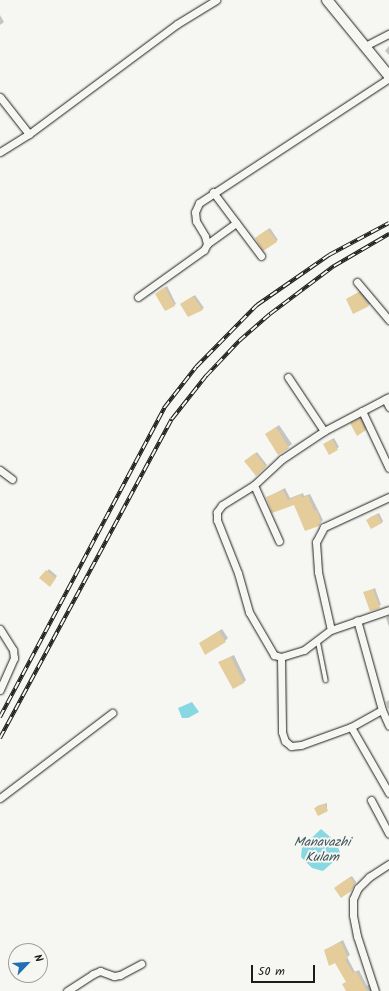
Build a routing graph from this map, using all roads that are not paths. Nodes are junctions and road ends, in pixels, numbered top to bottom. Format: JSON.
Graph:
{"nodes":[{"id":1,"x":216,"y":0,"type":"edge"},
{"id":2,"x":327,"y":0,"type":"edge"},
{"id":3,"x":389,"y":34,"type":"edge"},
{"id":4,"x":365,"y":46,"type":"junction"},
{"id":5,"x":389,"y":77,"type":"edge"},
{"id":6,"x":0,"y":97,"type":"edge"},
{"id":7,"x":29,"y":134,"type":"junction"},
{"id":8,"x":0,"y":152,"type":"edge"},
{"id":9,"x":213,"y":192,"type":"junction"},
{"id":10,"x":236,"y":223,"type":"junction"},
{"id":11,"x":207,"y":244,"type":"junction"},
{"id":12,"x":261,"y":256,"type":"dead end"},
{"id":13,"x":356,"y":282,"type":"dead end"},
{"id":14,"x":138,"y":297,"type":"dead end"},
{"id":15,"x":389,"y":320,"type":"edge"},
{"id":16,"x":288,"y":377,"type":"dead end"},
{"id":17,"x":387,"y":398,"type":"edge"},
{"id":18,"x":389,"y":408,"type":"edge"},
{"id":19,"x":362,"y":411,"type":"junction"},
{"id":20,"x":324,"y":431,"type":"junction"},
{"id":21,"x":389,"y":468,"type":"edge"},
{"id":22,"x":0,"y":470,"type":"edge"},
{"id":23,"x":12,"y":479,"type":"dead end"},
{"id":24,"x":254,"y":485,"type":"junction"},
{"id":25,"x":389,"y":497,"type":"edge"},
{"id":26,"x":279,"y":541,"type":"dead end"},
{"id":27,"x":389,"y":610,"type":"edge"},
{"id":28,"x":357,"y":620,"type":"junction"},
{"id":29,"x":0,"y":629,"type":"edge"},
{"id":30,"x":331,"y":630,"type":"junction"},
{"id":31,"x":318,"y":639,"type":"junction"},
{"id":32,"x":281,"y":658,"type":"junction"},
{"id":33,"x":326,"y":680,"type":"dead end"},
{"id":34,"x":0,"y":690,"type":"edge"},
{"id":35,"x":382,"y":710,"type":"junction"},
{"id":36,"x":112,"y":713,"type":"dead end"},
{"id":37,"x":389,"y":726,"type":"edge"},
{"id":38,"x":352,"y":727,"type":"junction"},
{"id":39,"x":389,"y":793,"type":"edge"},
{"id":40,"x":0,"y":798,"type":"edge"},
{"id":41,"x":371,"y":800,"type":"dead end"},
{"id":42,"x":389,"y":834,"type":"edge"},
{"id":43,"x":389,"y":864,"type":"edge"},
{"id":44,"x":141,"y":964,"type":"dead end"},
{"id":45,"x":67,"y":991,"type":"edge"},
{"id":46,"x":375,"y":991,"type":"edge"}],
"edges":[{"from":1,"to":7,"type":"street"},
{"from":2,"to":4,"type":"street"},
{"from":3,"to":4,"type":"street"},
{"from":4,"to":5,"type":"street"},
{"from":5,"to":9,"type":"street"},
{"from":6,"to":7,"type":"street"},
{"from":7,"to":8,"type":"street"},
{"from":9,"to":10,"type":"street"},
{"from":9,"to":11,"type":"street"},
{"from":10,"to":11,"type":"street"},
{"from":10,"to":12,"type":"street"},
{"from":11,"to":14,"type":"street"},
{"from":13,"to":15,"type":"street"},
{"from":16,"to":20,"type":"street"},
{"from":17,"to":18,"type":"street"},
{"from":17,"to":19,"type":"street"},
{"from":19,"to":20,"type":"street"},
{"from":19,"to":21,"type":"street"},
{"from":20,"to":24,"type":"street"},
{"from":22,"to":23,"type":"street"},
{"from":24,"to":26,"type":"street"},
{"from":24,"to":32,"type":"street"},
{"from":25,"to":30,"type":"street"},
{"from":27,"to":28,"type":"street"},
{"from":28,"to":30,"type":"street"},
{"from":28,"to":35,"type":"street"},
{"from":29,"to":34,"type":"street"},
{"from":30,"to":31,"type":"street"},
{"from":31,"to":32,"type":"street"},
{"from":31,"to":33,"type":"lane"},
{"from":32,"to":38,"type":"street"},
{"from":35,"to":37,"type":"street"},
{"from":35,"to":38,"type":"street"},
{"from":36,"to":40,"type":"street"},
{"from":38,"to":39,"type":"street"},
{"from":41,"to":42,"type":"street"},
{"from":43,"to":46,"type":"street"},
{"from":44,"to":45,"type":"street"}]}
